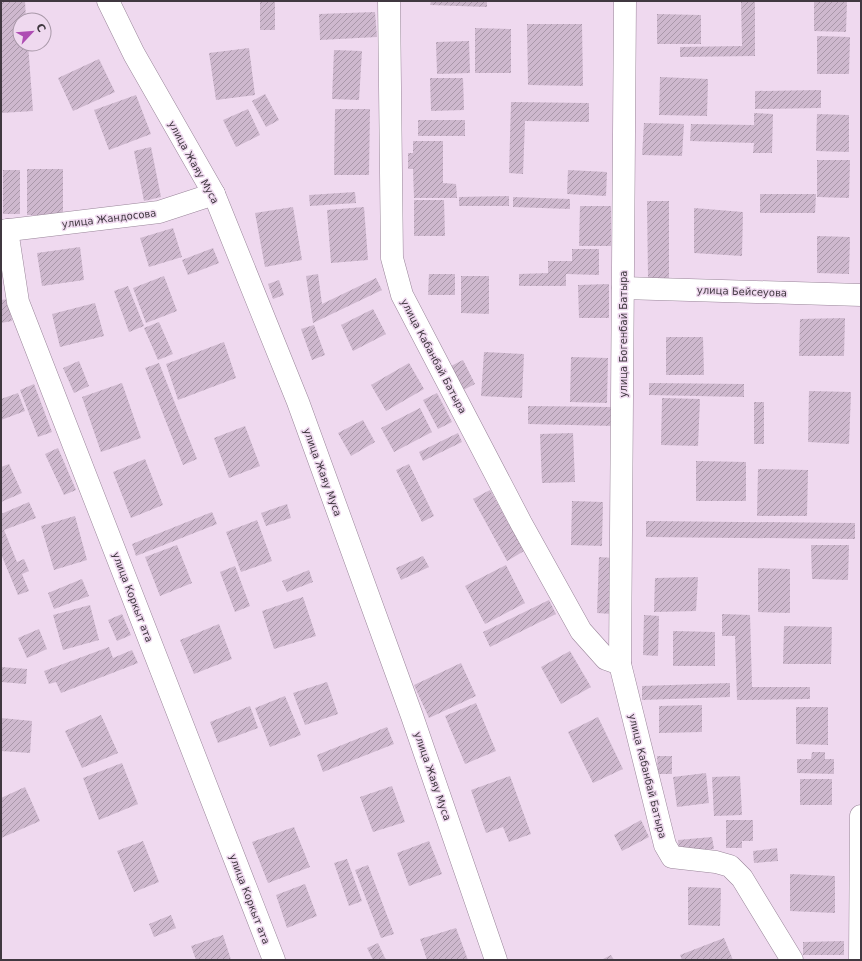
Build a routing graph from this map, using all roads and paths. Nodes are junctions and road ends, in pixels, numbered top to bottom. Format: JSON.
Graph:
{"nodes":[{"id":1,"x":108,"y":1,"type":"edge"},
{"id":2,"x":389,"y":1,"type":"edge"},
{"id":3,"x":625,"y":1,"type":"edge"},
{"id":4,"x":214,"y":194,"type":"junction"},
{"id":5,"x":4,"y":231,"type":"edge"},
{"id":6,"x":623,"y":288,"type":"junction"},
{"id":7,"x":861,"y":295,"type":"edge"},
{"id":8,"x":620,"y":665,"type":"junction"},
{"id":9,"x":861,"y":816,"type":"edge"},
{"id":10,"x":860,"y":871,"type":"edge"},
{"id":11,"x":274,"y":960,"type":"edge"},
{"id":12,"x":496,"y":960,"type":"edge"},
{"id":13,"x":792,"y":960,"type":"edge"},
{"id":14,"x":860,"y":960,"type":"edge"}],
"edges":[{"from":1,"to":4,"type":"street","name":"улица Жаяу Муса"},
{"from":2,"to":8,"type":"street","name":"улица Кабанбай Батыра"},
{"from":3,"to":6,"type":"street","name":"улица Богенбай Батыра"},
{"from":4,"to":5,"type":"street","name":"улица Жандосова"},
{"from":4,"to":12,"type":"street","name":"улица Жаяу Муса"},
{"from":5,"to":11,"type":"street","name":"улица Коркыт ата"},
{"from":6,"to":7,"type":"street","name":"улица Бейсеуова"},
{"from":6,"to":8,"type":"street","name":"улица Богенбай Батыра"},
{"from":8,"to":13,"type":"street","name":"улица Кабанбай Батыра"},
{"from":9,"to":10,"type":"street"},
{"from":10,"to":14,"type":"street"}]}
